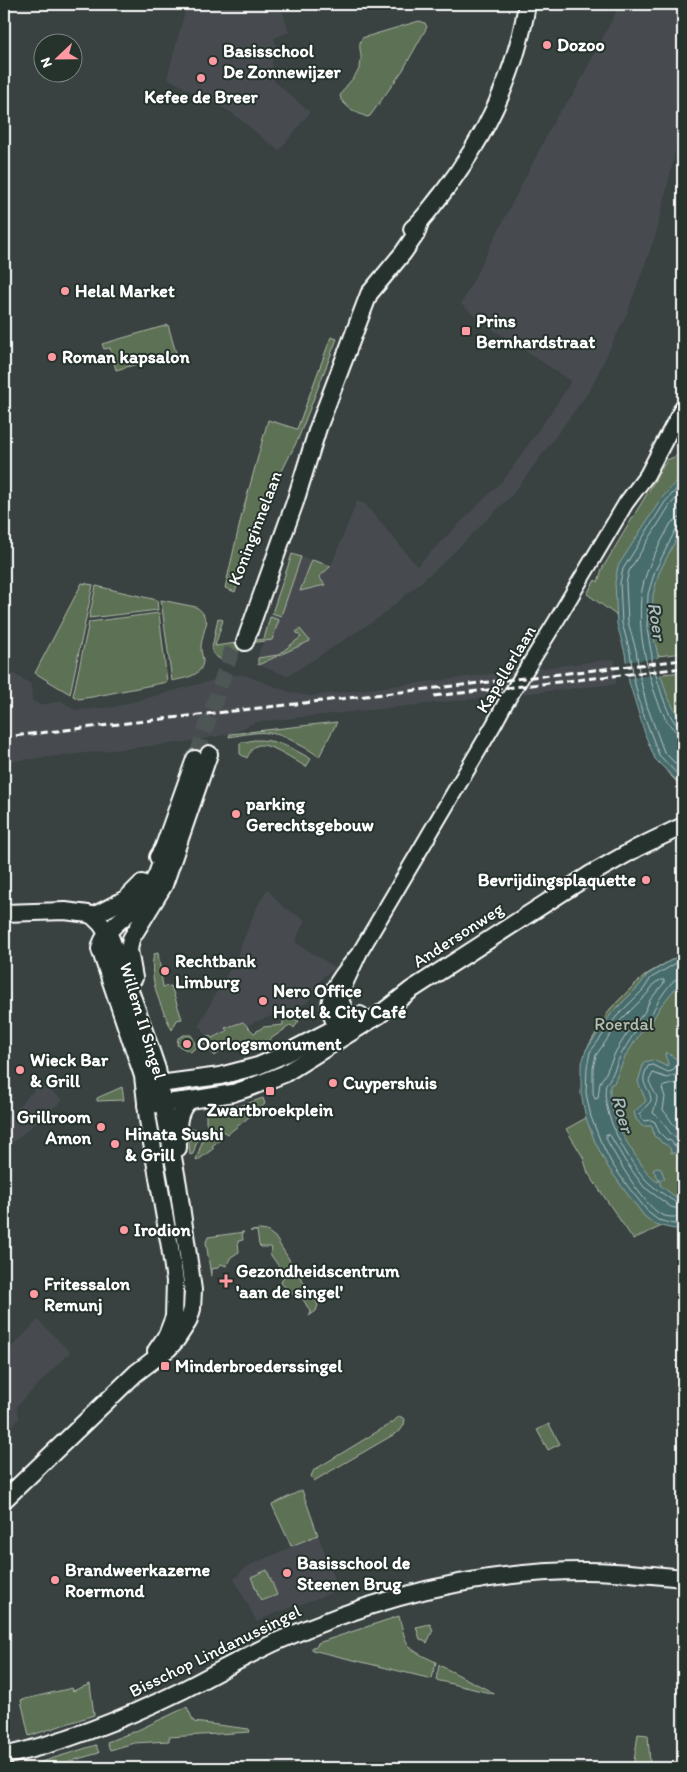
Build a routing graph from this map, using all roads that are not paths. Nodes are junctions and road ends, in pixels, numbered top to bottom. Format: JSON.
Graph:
{"nodes":[{"id":1,"x":527,"y":4,"type":"edge"},
{"id":2,"x":683,"y":406,"type":"edge"},
{"id":3,"x":240,"y":643,"type":"tunnel mouth"},
{"id":4,"x":683,"y":826,"type":"edge"},
{"id":5,"x":163,"y":849,"type":"junction"},
{"id":6,"x":4,"y":913,"type":"edge"},
{"id":7,"x":93,"y":916,"type":"junction"},
{"id":8,"x":108,"y":933,"type":"junction"},
{"id":9,"x":360,"y":952,"type":"junction"},
{"id":10,"x":137,"y":1010,"type":"junction"},
{"id":11,"x":345,"y":1028,"type":"junction"},
{"id":12,"x":159,"y":1084,"type":"junction"},
{"id":13,"x":191,"y":1100,"type":"junction"},
{"id":14,"x":154,"y":1104,"type":"junction"},
{"id":15,"x":178,"y":1186,"type":"junction"},
{"id":16,"x":144,"y":1366,"type":"junction"},
{"id":17,"x":4,"y":1500,"type":"edge"},
{"id":18,"x":683,"y":1578,"type":"edge"},
{"id":19,"x":4,"y":1756,"type":"edge"}],
"edges":[{"from":1,"to":3,"type":"main road","name":"Koninginnelaan"},
{"from":2,"to":9,"type":"street","name":"Kapellerlaan"},
{"from":4,"to":11,"type":"main road","name":"Andersonweg"},
{"from":5,"to":7,"type":"main road"},
{"from":5,"to":8,"type":"main road"},
{"from":5,"to":10,"type":"main road","name":"Willem II Singel"},
{"from":6,"to":7,"type":"main road"},
{"from":7,"to":8,"type":"main road","name":"Willem II Singel"},
{"from":8,"to":10,"type":"main road","name":"Willem II Singel"},
{"from":8,"to":14,"type":"main road","name":"Willem II Singel"},
{"from":9,"to":11,"type":"street","name":"Kapellerlaan"},
{"from":9,"to":11,"type":"street","name":"Kapellerlaan"},
{"from":10,"to":12,"type":"main road","name":"Willem II Singel"},
{"from":11,"to":12,"type":"main road"},
{"from":11,"to":13,"type":"main road"},
{"from":12,"to":14,"type":"main road"},
{"from":13,"to":14,"type":"main road"},
{"from":13,"to":15,"type":"main road"},
{"from":14,"to":15,"type":"main road"},
{"from":14,"to":16,"type":"main road"},
{"from":15,"to":16,"type":"main road"},
{"from":16,"to":17,"type":"main road"},
{"from":18,"to":19,"type":"main road","name":"Bisschop Lindanussingel"}]}
